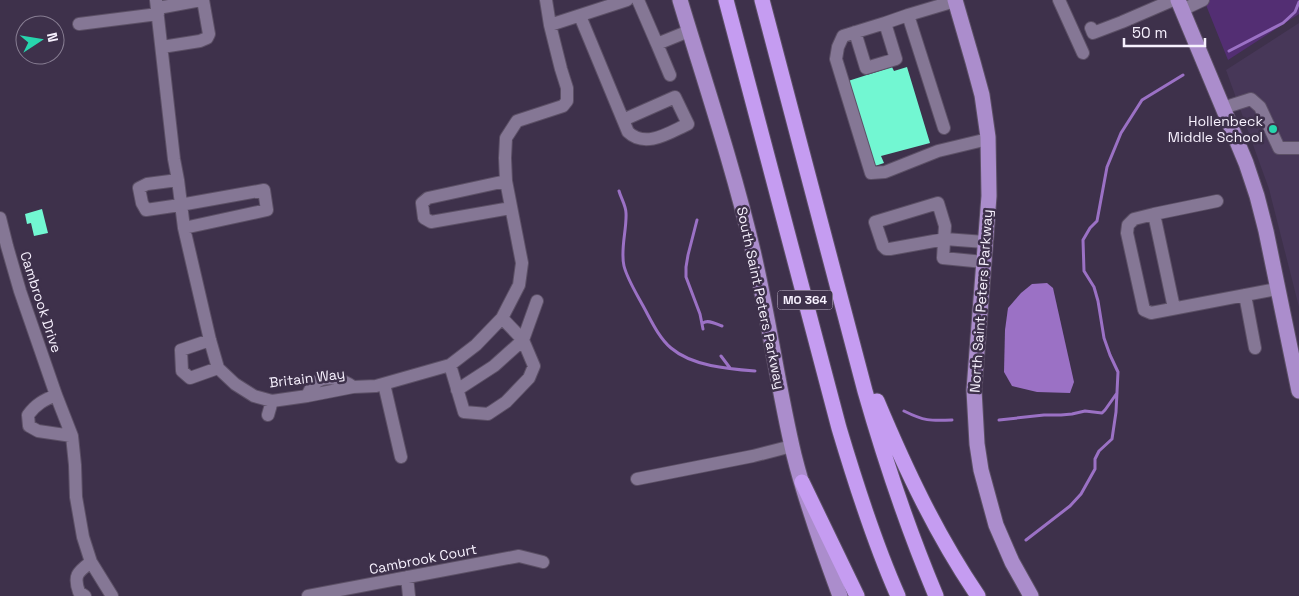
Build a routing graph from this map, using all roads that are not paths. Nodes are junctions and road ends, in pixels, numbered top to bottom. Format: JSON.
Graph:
{"nodes":[{"id":1,"x":202,"y":0,"type":"edge"},
{"id":2,"x":546,"y":0,"type":"edge"},
{"id":3,"x":627,"y":0,"type":"edge"},
{"id":4,"x":638,"y":0,"type":"edge"},
{"id":5,"x":680,"y":0,"type":"edge"},
{"id":6,"x":726,"y":0,"type":"edge"},
{"id":7,"x":762,"y":0,"type":"edge"},
{"id":8,"x":955,"y":0,"type":"edge"},
{"id":9,"x":1059,"y":0,"type":"edge"},
{"id":10,"x":1203,"y":0,"type":"edge"},
{"id":11,"x":1178,"y":3,"type":"edge"},
{"id":12,"x":157,"y":7,"type":"edge"},
{"id":13,"x":908,"y":15,"type":"junction"},
{"id":14,"x":580,"y":16,"type":"junction"},
{"id":15,"x":885,"y":22,"type":"junction"},
{"id":16,"x":79,"y":24,"type":"dead end"},
{"id":17,"x":550,"y":25,"type":"junction"},
{"id":18,"x":1091,"y":28,"type":"dead end"},
{"id":19,"x":690,"y":31,"type":"junction"},
{"id":20,"x":855,"y":32,"type":"junction"},
{"id":21,"x":657,"y":44,"type":"junction"},
{"id":22,"x":162,"y":47,"type":"junction"},
{"id":23,"x":1083,"y":53,"type":"dead end"},
{"id":24,"x":670,"y":75,"type":"dead end"},
{"id":25,"x":1223,"y":108,"type":"junction"},
{"id":26,"x":623,"y":120,"type":"junction"},
{"id":27,"x":944,"y":128,"type":"dead end"},
{"id":28,"x":988,"y":140,"type":"junction"},
{"id":29,"x":1299,"y":148,"type":"edge"},
{"id":30,"x":178,"y":180,"type":"junction"},
{"id":31,"x":506,"y":181,"type":"junction"},
{"id":32,"x":1217,"y":201,"type":"dead end"},
{"id":33,"x":180,"y":205,"type":"junction"},
{"id":34,"x":511,"y":208,"type":"junction"},
{"id":35,"x":1154,"y":214,"type":"junction"},
{"id":36,"x":0,"y":218,"type":"edge"},
{"id":37,"x":184,"y":228,"type":"junction"},
{"id":38,"x":944,"y":239,"type":"junction"},
{"id":39,"x":985,"y":242,"type":"junction"},
{"id":40,"x":984,"y":262,"type":"junction"},
{"id":41,"x":1277,"y":289,"type":"junction"},
{"id":42,"x":1245,"y":295,"type":"junction"},
{"id":43,"x":537,"y":301,"type":"dead end"},
{"id":44,"x":1174,"y":308,"type":"junction"},
{"id":45,"x":502,"y":318,"type":"junction"},
{"id":46,"x":210,"y":340,"type":"junction"},
{"id":47,"x":523,"y":340,"type":"junction"},
{"id":48,"x":853,"y":342,"type":"junction"},
{"id":49,"x":1255,"y":348,"type":"dead end"},
{"id":50,"x":450,"y":365,"type":"junction"},
{"id":51,"x":218,"y":368,"type":"junction"},
{"id":52,"x":384,"y":384,"type":"junction"},
{"id":53,"x":457,"y":390,"type":"junction"},
{"id":54,"x":1299,"y":391,"type":"edge"},
{"id":55,"x":56,"y":394,"type":"junction"},
{"id":56,"x":272,"y":401,"type":"junction"},
{"id":57,"x":268,"y":415,"type":"dead end"},
{"id":58,"x":72,"y":436,"type":"junction"},
{"id":59,"x":792,"y":446,"type":"junction"},
{"id":60,"x":401,"y":457,"type":"dead end"},
{"id":61,"x":637,"y":479,"type":"dead end"},
{"id":62,"x":802,"y":482,"type":"junction"},
{"id":63,"x":91,"y":562,"type":"junction"},
{"id":64,"x":543,"y":562,"type":"dead end"},
{"id":65,"x":407,"y":577,"type":"junction"},
{"id":66,"x":86,"y":596,"type":"edge"},
{"id":67,"x":112,"y":596,"type":"edge"},
{"id":68,"x":308,"y":596,"type":"edge"},
{"id":69,"x":409,"y":596,"type":"edge"},
{"id":70,"x":840,"y":596,"type":"edge"},
{"id":71,"x":857,"y":596,"type":"edge"},
{"id":72,"x":898,"y":596,"type":"edge"},
{"id":73,"x":936,"y":596,"type":"edge"},
{"id":74,"x":978,"y":596,"type":"edge"},
{"id":75,"x":1031,"y":596,"type":"edge"}],
"edges":[{"from":1,"to":12,"type":"street"},
{"from":1,"to":22,"type":"street"},
{"from":2,"to":17,"type":"street"},
{"from":3,"to":14,"type":"street"},
{"from":4,"to":21,"type":"street"},
{"from":5,"to":19,"type":"main road","name":"South Saint Peters Parkway"},
{"from":6,"to":72,"type":"highway","number":"MO 364"},
{"from":7,"to":48,"type":"highway","number":"MO 364"},
{"from":8,"to":13,"type":"street"},
{"from":8,"to":28,"type":"main road","name":"North Saint Peters Parkway"},
{"from":9,"to":23,"type":"street"},
{"from":10,"to":11,"type":"street"},
{"from":11,"to":18,"type":"street"},
{"from":11,"to":25,"type":"main road"},
{"from":12,"to":16,"type":"street"},
{"from":12,"to":22,"type":"street"},
{"from":13,"to":15,"type":"street"},
{"from":13,"to":27,"type":"street"},
{"from":14,"to":17,"type":"street"},
{"from":14,"to":26,"type":"street"},
{"from":15,"to":20,"type":"street"},
{"from":15,"to":20,"type":"street"},
{"from":17,"to":31,"type":"street","name":"Britain Way"},
{"from":19,"to":21,"type":"street"},
{"from":19,"to":59,"type":"main road","name":"South Saint Peters Parkway"},
{"from":20,"to":28,"type":"street"},
{"from":21,"to":24,"type":"street"},
{"from":22,"to":30,"type":"street"},
{"from":25,"to":29,"type":"street"},
{"from":25,"to":41,"type":"main road"},
{"from":26,"to":26,"type":"street"},
{"from":28,"to":39,"type":"main road","name":"North Saint Peters Parkway"},
{"from":30,"to":33,"type":"street"},
{"from":30,"to":33,"type":"street"},
{"from":31,"to":34,"type":"street","name":"Britain Way"},
{"from":31,"to":34,"type":"street"},
{"from":32,"to":35,"type":"street"},
{"from":33,"to":37,"type":"street"},
{"from":33,"to":37,"type":"street"},
{"from":34,"to":45,"type":"street","name":"Britain Way"},
{"from":35,"to":44,"type":"street"},
{"from":35,"to":44,"type":"street"},
{"from":36,"to":55,"type":"street","name":"Cambrook Drive"},
{"from":37,"to":46,"type":"street"},
{"from":38,"to":38,"type":"street"},
{"from":38,"to":39,"type":"street"},
{"from":38,"to":40,"type":"street"},
{"from":39,"to":40,"type":"main road","name":"North Saint Peters Parkway"},
{"from":40,"to":75,"type":"main road","name":"North Saint Peters Parkway"},
{"from":41,"to":42,"type":"street"},
{"from":41,"to":54,"type":"main road"},
{"from":42,"to":44,"type":"street"},
{"from":42,"to":49,"type":"street"},
{"from":43,"to":47,"type":"street"},
{"from":45,"to":47,"type":"street"},
{"from":45,"to":50,"type":"street","name":"Britain Way"},
{"from":46,"to":51,"type":"street"},
{"from":46,"to":51,"type":"street"},
{"from":47,"to":53,"type":"street"},
{"from":47,"to":53,"type":"street"},
{"from":48,"to":73,"type":"highway","number":"MO 364"},
{"from":48,"to":74,"type":"highway"},
{"from":50,"to":52,"type":"street","name":"Britain Way"},
{"from":50,"to":53,"type":"street"},
{"from":51,"to":56,"type":"street","name":"Britain Way"},
{"from":52,"to":56,"type":"street","name":"Britain Way"},
{"from":52,"to":60,"type":"street"},
{"from":55,"to":58,"type":"street","name":"Cambrook Drive"},
{"from":55,"to":58,"type":"street"},
{"from":56,"to":57,"type":"street"},
{"from":58,"to":63,"type":"street","name":"Cambrook Drive"},
{"from":59,"to":61,"type":"street"},
{"from":59,"to":62,"type":"main road","name":"South Saint Peters Parkway"},
{"from":62,"to":70,"type":"main road","name":"South Saint Peters Parkway"},
{"from":62,"to":71,"type":"highway"},
{"from":63,"to":66,"type":"street"},
{"from":63,"to":67,"type":"street","name":"Cambrook Drive"},
{"from":64,"to":65,"type":"street","name":"Cambrook Court"},
{"from":65,"to":68,"type":"street","name":"Cambrook Court"},
{"from":65,"to":69,"type":"street"}]}
